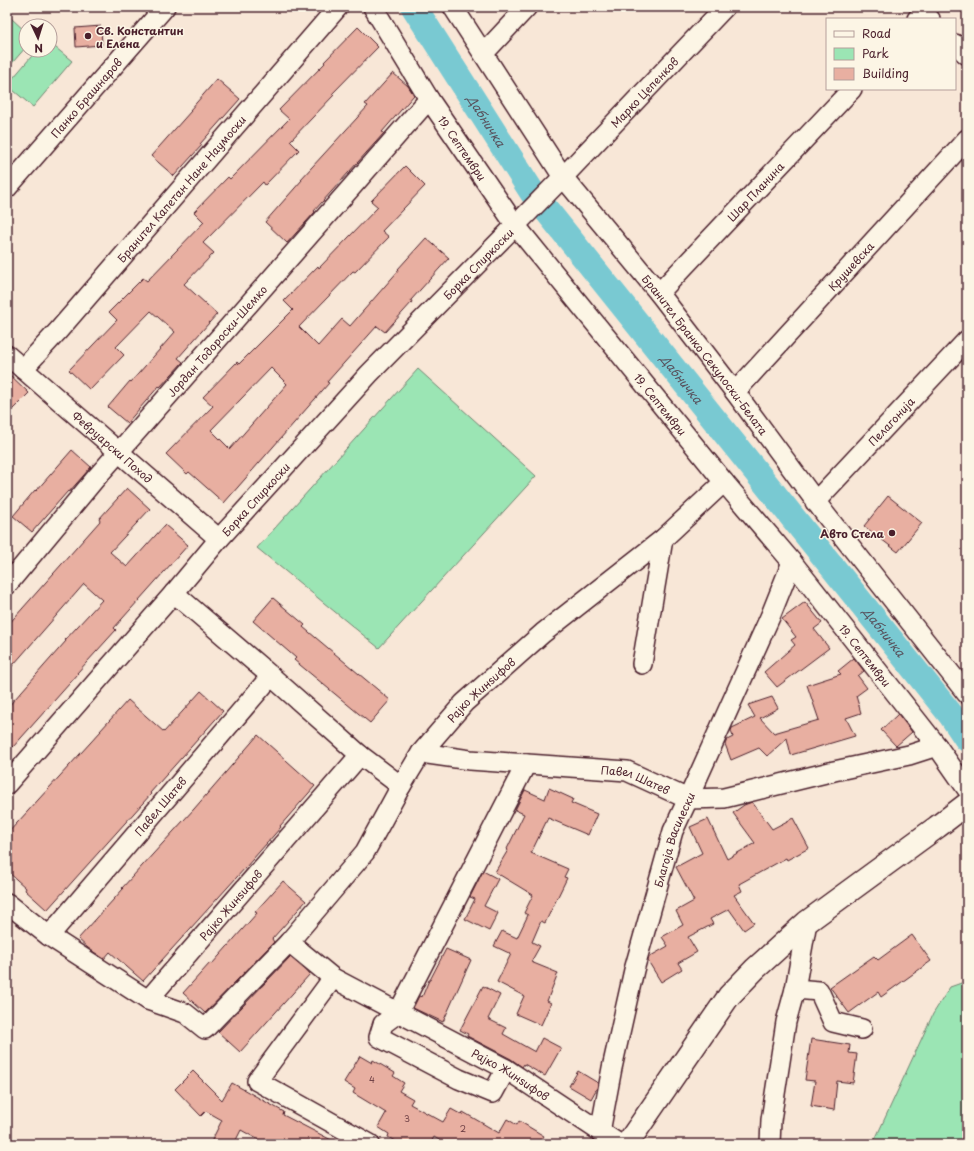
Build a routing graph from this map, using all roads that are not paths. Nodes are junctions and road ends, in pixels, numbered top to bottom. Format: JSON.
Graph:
{"nodes":[{"id":1,"x":165,"y":7,"type":"edge"},
{"id":2,"x":338,"y":7,"type":"edge"},
{"id":3,"x":373,"y":7,"type":"edge"},
{"id":4,"x":454,"y":7,"type":"edge"},
{"id":5,"x":528,"y":7,"type":"edge"},
{"id":6,"x":725,"y":7,"type":"edge"},
{"id":7,"x":918,"y":18,"type":"edge"},
{"id":8,"x":929,"y":18,"type":"edge"},
{"id":9,"x":956,"y":45,"type":"edge"},
{"id":10,"x":484,"y":53,"type":"junction"},
{"id":11,"x":967,"y":55,"type":"edge"},
{"id":12,"x":851,"y":90,"type":"edge"},
{"id":13,"x":429,"y":99,"type":"junction"},
{"id":14,"x":967,"y":139,"type":"edge"},
{"id":15,"x":563,"y":177,"type":"junction"},
{"id":16,"x":7,"y":188,"type":"edge"},
{"id":17,"x":516,"y":226,"type":"junction"},
{"id":18,"x":659,"y":293,"type":"junction"},
{"id":19,"x":967,"y":340,"type":"edge"},
{"id":20,"x":7,"y":355,"type":"edge"},
{"id":21,"x":23,"y":369,"type":"junction"},
{"id":22,"x":735,"y":392,"type":"junction"},
{"id":23,"x":119,"y":451,"type":"junction"},
{"id":24,"x":724,"y":482,"type":"junction"},
{"id":25,"x":815,"y":502,"type":"junction"},
{"id":26,"x":219,"y":539,"type":"junction"},
{"id":27,"x":663,"y":539,"type":"junction"},
{"id":28,"x":792,"y":562,"type":"junction"},
{"id":29,"x":7,"y":584,"type":"edge"},
{"id":30,"x":174,"y":593,"type":"junction"},
{"id":31,"x":642,"y":664,"type":"dead end"},
{"id":32,"x":271,"y":676,"type":"junction"},
{"id":33,"x":967,"y":694,"type":"edge"},
{"id":34,"x":937,"y":746,"type":"junction"},
{"id":35,"x":421,"y":753,"type":"junction"},
{"id":36,"x":360,"y":755,"type":"junction"},
{"id":37,"x":526,"y":764,"type":"junction"},
{"id":38,"x":7,"y":784,"type":"edge"},
{"id":39,"x":401,"y":786,"type":"junction"},
{"id":40,"x":967,"y":789,"type":"edge"},
{"id":41,"x":688,"y":799,"type":"junction"},
{"id":42,"x":967,"y":804,"type":"edge"},
{"id":43,"x":7,"y":903,"type":"edge"},
{"id":44,"x":806,"y":922,"type":"junction"},
{"id":45,"x":49,"y":936,"type":"junction"},
{"id":46,"x":289,"y":942,"type":"junction"},
{"id":47,"x":334,"y":978,"type":"junction"},
{"id":48,"x":795,"y":989,"type":"junction"},
{"id":49,"x":148,"y":1000,"type":"junction"},
{"id":50,"x":398,"y":1013,"type":"junction"},
{"id":51,"x":862,"y":1029,"type":"dead end"},
{"id":52,"x":506,"y":1069,"type":"junction"},
{"id":53,"x":600,"y":1132,"type":"junction"},
{"id":54,"x":370,"y":1144,"type":"edge"},
{"id":55,"x":619,"y":1144,"type":"edge"},
{"id":56,"x":627,"y":1144,"type":"edge"},
{"id":57,"x":770,"y":1144,"type":"edge"}],
"edges":[{"from":1,"to":16,"type":"street","name":"Панко Брашнаров"},
{"from":2,"to":21,"type":"street","name":"Бранител Капетан Нане Наумоски"},
{"from":3,"to":13,"type":"street","name":"19. Септември"},
{"from":4,"to":10,"type":"street","name":"Бранител Бранко Секулоски-Белата"},
{"from":5,"to":10,"type":"street"},
{"from":6,"to":15,"type":"street","name":"Марко Цепенков"},
{"from":7,"to":8,"type":"street"},
{"from":9,"to":11,"type":"street"},
{"from":10,"to":15,"type":"street","name":"Бранител Бранко Секулоски-Белата"},
{"from":12,"to":18,"type":"street","name":"Шар Планина"},
{"from":13,"to":17,"type":"street","name":"19. Септември"},
{"from":13,"to":23,"type":"street","name":"Јордан Тодороски-Шемко"},
{"from":14,"to":22,"type":"street","name":"Крушевска"},
{"from":15,"to":17,"type":"street","name":"Марко Цепенков"},
{"from":15,"to":18,"type":"street","name":"Бранител Бранко Секулоски-Белата"},
{"from":17,"to":24,"type":"street","name":"19. Септември"},
{"from":17,"to":26,"type":"street","name":"Борка Спиркоски"},
{"from":18,"to":22,"type":"street","name":"Бранител Бранко Секулоски-Белата"},
{"from":19,"to":25,"type":"street","name":"Пелагонија"},
{"from":20,"to":21,"type":"street","name":"Февруарски Поход"},
{"from":21,"to":23,"type":"street","name":"Февруарски Поход"},
{"from":22,"to":25,"type":"street","name":"Бранител Бранко Секулоски-Белата"},
{"from":23,"to":26,"type":"street","name":"Февруарски Поход"},
{"from":23,"to":29,"type":"street","name":"Јордан Тодороски-Шемко"},
{"from":24,"to":27,"type":"street","name":"Рајко Жинѕифов"},
{"from":24,"to":28,"type":"street","name":"19. Септември"},
{"from":25,"to":33,"type":"street","name":"Бранител Бранко Секулоски-Белата"},
{"from":26,"to":30,"type":"street","name":"Борка Спиркоски"},
{"from":27,"to":31,"type":"street"},
{"from":27,"to":35,"type":"street","name":"Рајко Жинѕифов"},
{"from":28,"to":34,"type":"street","name":"19. Септември"},
{"from":28,"to":41,"type":"street","name":"Благоја Василески"},
{"from":30,"to":32,"type":"street"},
{"from":30,"to":38,"type":"street","name":"Борка Спиркоски"},
{"from":32,"to":36,"type":"street"},
{"from":32,"to":45,"type":"street","name":"Павел Шатев"},
{"from":34,"to":40,"type":"street","name":"19. Септември"},
{"from":34,"to":41,"type":"street","name":"Павел Шатев"},
{"from":35,"to":37,"type":"street","name":"Павел Шатев"},
{"from":35,"to":39,"type":"street","name":"Рајко Жинѕифов"},
{"from":36,"to":39,"type":"street"},
{"from":36,"to":49,"type":"street","name":"Рајко Жинѕифов"},
{"from":37,"to":41,"type":"street","name":"Павел Шатев"},
{"from":37,"to":50,"type":"street"},
{"from":39,"to":46,"type":"street","name":"Рајко Жинѕифов"},
{"from":41,"to":53,"type":"street","name":"Благоја Василески"},
{"from":42,"to":44,"type":"main road"},
{"from":43,"to":45,"type":"street"},
{"from":44,"to":48,"type":"street"},
{"from":44,"to":56,"type":"main road"},
{"from":45,"to":49,"type":"street"},
{"from":46,"to":47,"type":"street","name":"Рајко Жинѕифов"},
{"from":46,"to":49,"type":"street","name":"Рајко Жинѕифов"},
{"from":47,"to":50,"type":"street","name":"Рајко Жинѕифов"},
{"from":47,"to":54,"type":"street"},
{"from":48,"to":51,"type":"street"},
{"from":48,"to":57,"type":"street"},
{"from":50,"to":52,"type":"street","name":"Рајко Жинѕифов"},
{"from":50,"to":52,"type":"street"},
{"from":52,"to":53,"type":"street","name":"Рајко Жинѕифов"},
{"from":53,"to":55,"type":"street","name":"Рајко Жинѕифов"}]}
